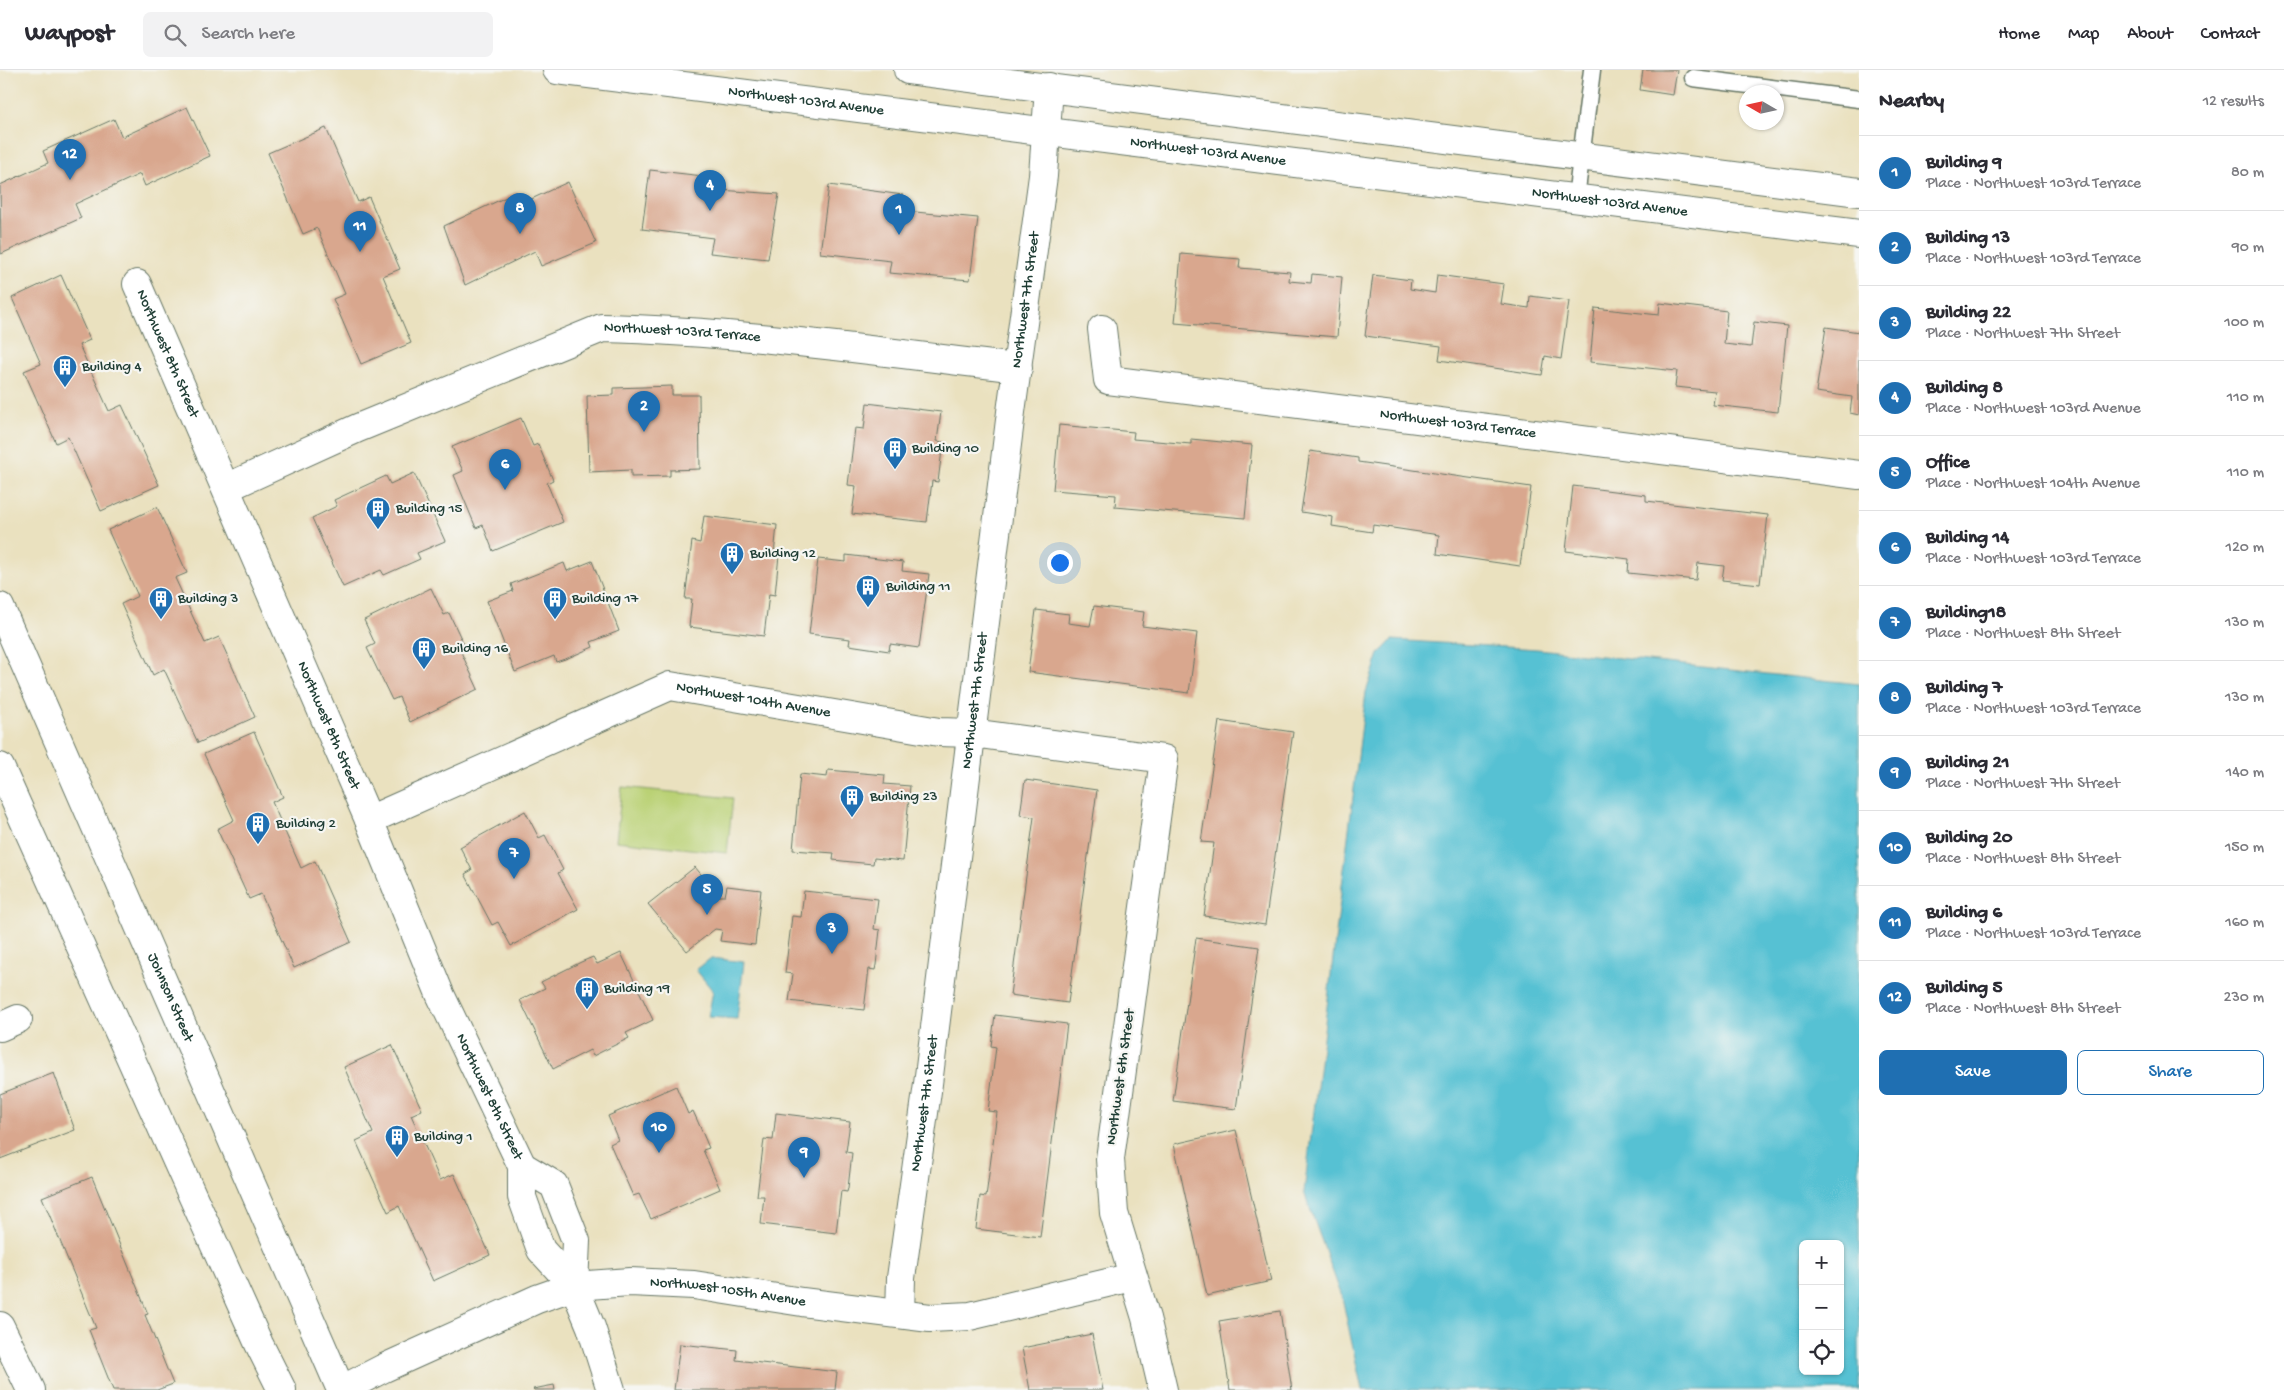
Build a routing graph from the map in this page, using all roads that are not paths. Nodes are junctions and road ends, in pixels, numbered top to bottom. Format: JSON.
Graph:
{"nodes":[{"id":1,"x":558,"y":70,"type":"edge"},
{"id":2,"x":908,"y":70,"type":"edge"},
{"id":3,"x":1592,"y":70,"type":"edge"},
{"id":4,"x":1693,"y":78,"type":"dead end"},
{"id":5,"x":1050,"y":79,"type":"edge"},
{"id":6,"x":1859,"y":99,"type":"edge"},
{"id":7,"x":1046,"y":133,"type":"junction"},
{"id":8,"x":1581,"y":155,"type":"junction"},
{"id":9,"x":1859,"y":192,"type":"edge"},
{"id":10,"x":1576,"y":198,"type":"junction"},
{"id":11,"x":1859,"y":234,"type":"edge"},
{"id":12,"x":137,"y":284,"type":"dead end"},
{"id":13,"x":1102,"y":330,"type":"dead end"},
{"id":14,"x":1018,"y":368,"type":"junction"},
{"id":15,"x":1859,"y":475,"type":"edge"},
{"id":16,"x":226,"y":488,"type":"junction"},
{"id":17,"x":0,"y":606,"type":"edge"},
{"id":18,"x":972,"y":733,"type":"junction"},
{"id":19,"x":1164,"y":759,"type":"joint"},
{"id":20,"x":0,"y":767,"type":"edge"},
{"id":21,"x":369,"y":820,"type":"junction"},
{"id":22,"x":522,"y":1166,"type":"junction"},
{"id":23,"x":1132,"y":1277,"type":"junction"},
{"id":24,"x":574,"y":1286,"type":"junction"},
{"id":25,"x":900,"y":1314,"type":"junction"},
{"id":26,"x":0,"y":1326,"type":"edge"},
{"id":27,"x":31,"y":1390,"type":"edge"},
{"id":28,"x":282,"y":1390,"type":"edge"},
{"id":29,"x":341,"y":1390,"type":"edge"},
{"id":30,"x":610,"y":1390,"type":"edge"},
{"id":31,"x":1163,"y":1390,"type":"edge"}],
"edges":[{"from":1,"to":7,"type":"street","name":"Northwest 103rd Avenue"},
{"from":2,"to":5,"type":"street"},
{"from":3,"to":8,"type":"lane"},
{"from":4,"to":6,"type":"lane"},
{"from":5,"to":7,"type":"street","name":"Northwest 7th Street"},
{"from":5,"to":8,"type":"street"},
{"from":7,"to":10,"type":"street","name":"Northwest 103rd Avenue"},
{"from":7,"to":14,"type":"street","name":"Northwest 7th Street"},
{"from":8,"to":9,"type":"street"},
{"from":8,"to":10,"type":"lane"},
{"from":10,"to":11,"type":"street","name":"Northwest 103rd Avenue"},
{"from":12,"to":16,"type":"street","name":"Northwest 8th Street"},
{"from":13,"to":15,"type":"street","name":"Northwest 103rd Terrace"},
{"from":14,"to":16,"type":"street","name":"Northwest 103rd Terrace"},
{"from":14,"to":18,"type":"street","name":"Northwest 7th Street"},
{"from":16,"to":21,"type":"street","name":"Northwest 8th Street"},
{"from":17,"to":29,"type":"street","name":"Johnson Street"},
{"from":18,"to":19,"type":"street","name":"Northwest 104th Avenue"},
{"from":18,"to":21,"type":"street","name":"Northwest 104th Avenue"},
{"from":18,"to":25,"type":"street","name":"Northwest 7th Street"},
{"from":19,"to":23,"type":"street","name":"Northwest 6th Street"},
{"from":20,"to":28,"type":"street"},
{"from":21,"to":22,"type":"street","name":"Northwest 8th Street"},
{"from":22,"to":24,"type":"street","name":"Northwest 8th Street"},
{"from":22,"to":24,"type":"street","name":"Northwest 8th Street"},
{"from":23,"to":25,"type":"street","name":"Northwest 105th Avenue"},
{"from":23,"to":31,"type":"street","name":"Northwest 6th Street"},
{"from":24,"to":25,"type":"street","name":"Northwest 105th Avenue"},
{"from":24,"to":29,"type":"street","name":"Northwest 105th Avenue"},
{"from":24,"to":30,"type":"street","name":"Northwest 8th Street"},
{"from":26,"to":27,"type":"street"}]}
